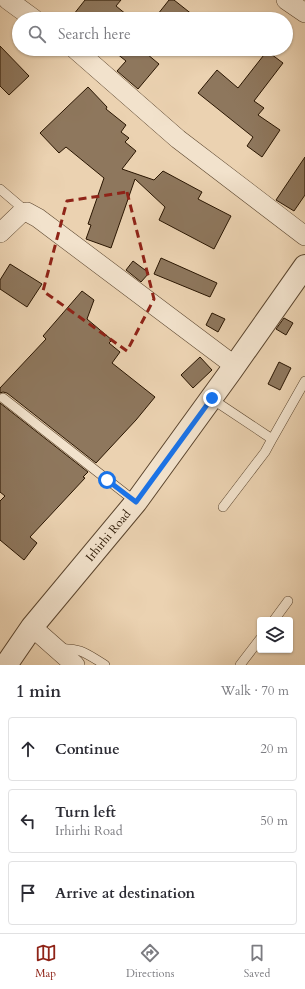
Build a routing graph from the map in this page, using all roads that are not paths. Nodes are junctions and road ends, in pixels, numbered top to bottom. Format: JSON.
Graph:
{"nodes":[{"id":1,"x":8,"y":0,"type":"edge"},
{"id":2,"x":286,"y":0,"type":"edge"},
{"id":3,"x":24,"y":12,"type":"edge"},
{"id":4,"x":305,"y":13,"type":"edge"},
{"id":5,"x":83,"y":56,"type":"edge"},
{"id":6,"x":0,"y":189,"type":"edge"},
{"id":7,"x":27,"y":212,"type":"junction"},
{"id":8,"x":0,"y":233,"type":"edge"},
{"id":9,"x":305,"y":236,"type":"edge"},
{"id":10,"x":304,"y":272,"type":"edge"},
{"id":11,"x":235,"y":366,"type":"junction"},
{"id":12,"x":305,"y":381,"type":"edge"},
{"id":13,"x":3,"y":398,"type":"dead end"},
{"id":14,"x":212,"y":398,"type":"junction"},
{"id":15,"x":271,"y":441,"type":"junction"},
{"id":16,"x":136,"y":502,"type":"junction"},
{"id":17,"x":223,"y":507,"type":"dead end"},
{"id":18,"x":288,"y":601,"type":"dead end"},
{"id":19,"x":276,"y":617,"type":"edge"},
{"id":20,"x":32,"y":627,"type":"junction"},
{"id":21,"x":257,"y":642,"type":"edge"},
{"id":22,"x":58,"y":649,"type":"junction"},
{"id":23,"x":6,"y":665,"type":"edge"},
{"id":24,"x":75,"y":665,"type":"edge"},
{"id":25,"x":105,"y":665,"type":"edge"},
{"id":26,"x":240,"y":665,"type":"edge"}],
"edges":[{"from":1,"to":3,"type":"street"},
{"from":2,"to":4,"type":"street"},
{"from":5,"to":9,"type":"street"},
{"from":6,"to":7,"type":"lane"},
{"from":7,"to":8,"type":"street"},
{"from":7,"to":11,"type":"street"},
{"from":10,"to":11,"type":"street","name":"Irhirhi Road"},
{"from":11,"to":14,"type":"street","name":"Irhirhi Road"},
{"from":12,"to":15,"type":"lane"},
{"from":13,"to":16,"type":"lane"},
{"from":14,"to":15,"type":"lane"},
{"from":14,"to":16,"type":"street","name":"Irhirhi Road"},
{"from":15,"to":17,"type":"lane"},
{"from":16,"to":20,"type":"street","name":"Irhirhi Road"},
{"from":18,"to":19,"type":"lane"},
{"from":20,"to":22,"type":"street"},
{"from":20,"to":23,"type":"street","name":"Irhirhi Road"},
{"from":21,"to":26,"type":"lane"},
{"from":22,"to":24,"type":"street"},
{"from":22,"to":25,"type":"lane"}]}
